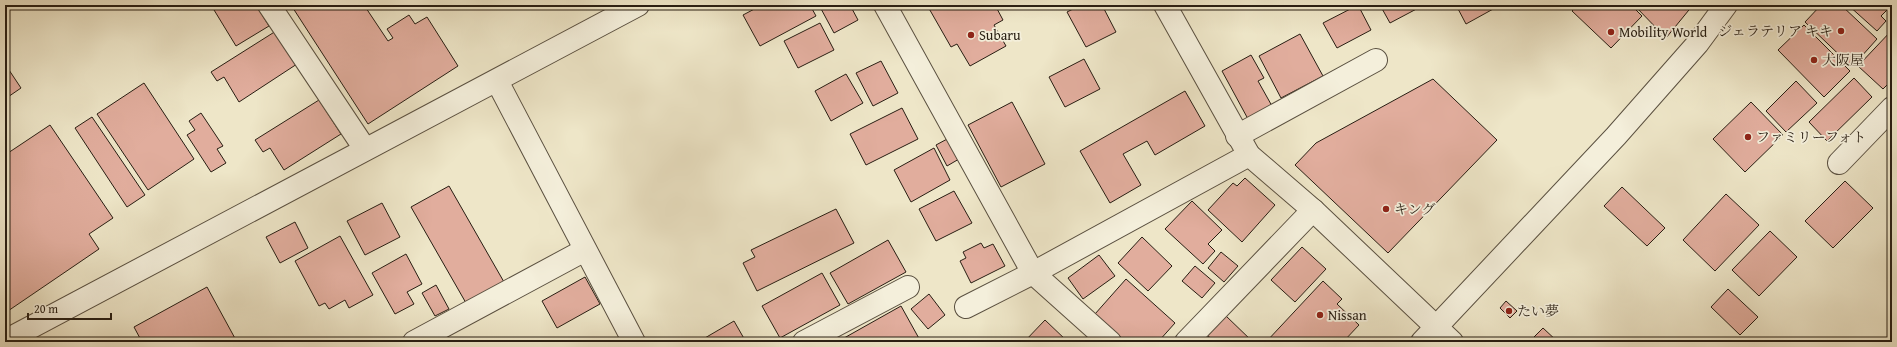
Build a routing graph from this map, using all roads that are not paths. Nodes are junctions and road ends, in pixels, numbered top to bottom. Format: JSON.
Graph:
{"nodes":[{"id":1,"x":269,"y":5,"type":"edge"},
{"id":2,"x":638,"y":5,"type":"edge"},
{"id":3,"x":885,"y":5,"type":"edge"},
{"id":4,"x":1165,"y":5,"type":"edge"},
{"id":5,"x":1726,"y":5,"type":"edge"},
{"id":6,"x":1376,"y":60,"type":"dead end"},
{"id":7,"x":497,"y":81,"type":"junction"},
{"id":8,"x":1892,"y":108,"type":"edge"},
{"id":9,"x":1237,"y":136,"type":"junction"},
{"id":10,"x":365,"y":149,"type":"junction"},
{"id":11,"x":1249,"y":155,"type":"junction"},
{"id":12,"x":1839,"y":163,"type":"dead end"},
{"id":13,"x":1313,"y":210,"type":"junction"},
{"id":14,"x":585,"y":250,"type":"junction"},
{"id":15,"x":1033,"y":273,"type":"junction"},
{"id":16,"x":908,"y":287,"type":"dead end"},
{"id":17,"x":966,"y":307,"type":"dead end"},
{"id":18,"x":1429,"y":334,"type":"edge"},
{"id":19,"x":5,"y":341,"type":"edge"},
{"id":20,"x":414,"y":342,"type":"edge"},
{"id":21,"x":634,"y":342,"type":"edge"},
{"id":22,"x":804,"y":342,"type":"edge"},
{"id":23,"x":1110,"y":342,"type":"edge"},
{"id":24,"x":1186,"y":342,"type":"edge"},
{"id":25,"x":1452,"y":342,"type":"edge"}],
"edges":[{"from":1,"to":10,"type":"street"},
{"from":2,"to":7,"type":"street"},
{"from":3,"to":15,"type":"street"},
{"from":4,"to":9,"type":"street"},
{"from":5,"to":18,"type":"street"},
{"from":6,"to":9,"type":"street"},
{"from":7,"to":10,"type":"street"},
{"from":7,"to":14,"type":"street"},
{"from":8,"to":12,"type":"street"},
{"from":9,"to":11,"type":"street"},
{"from":10,"to":19,"type":"street"},
{"from":11,"to":13,"type":"street"},
{"from":11,"to":15,"type":"street"},
{"from":13,"to":18,"type":"street"},
{"from":13,"to":24,"type":"street"},
{"from":14,"to":20,"type":"street"},
{"from":14,"to":21,"type":"street"},
{"from":15,"to":17,"type":"street"},
{"from":15,"to":23,"type":"street"},
{"from":16,"to":22,"type":"street"},
{"from":18,"to":25,"type":"street"}]}
